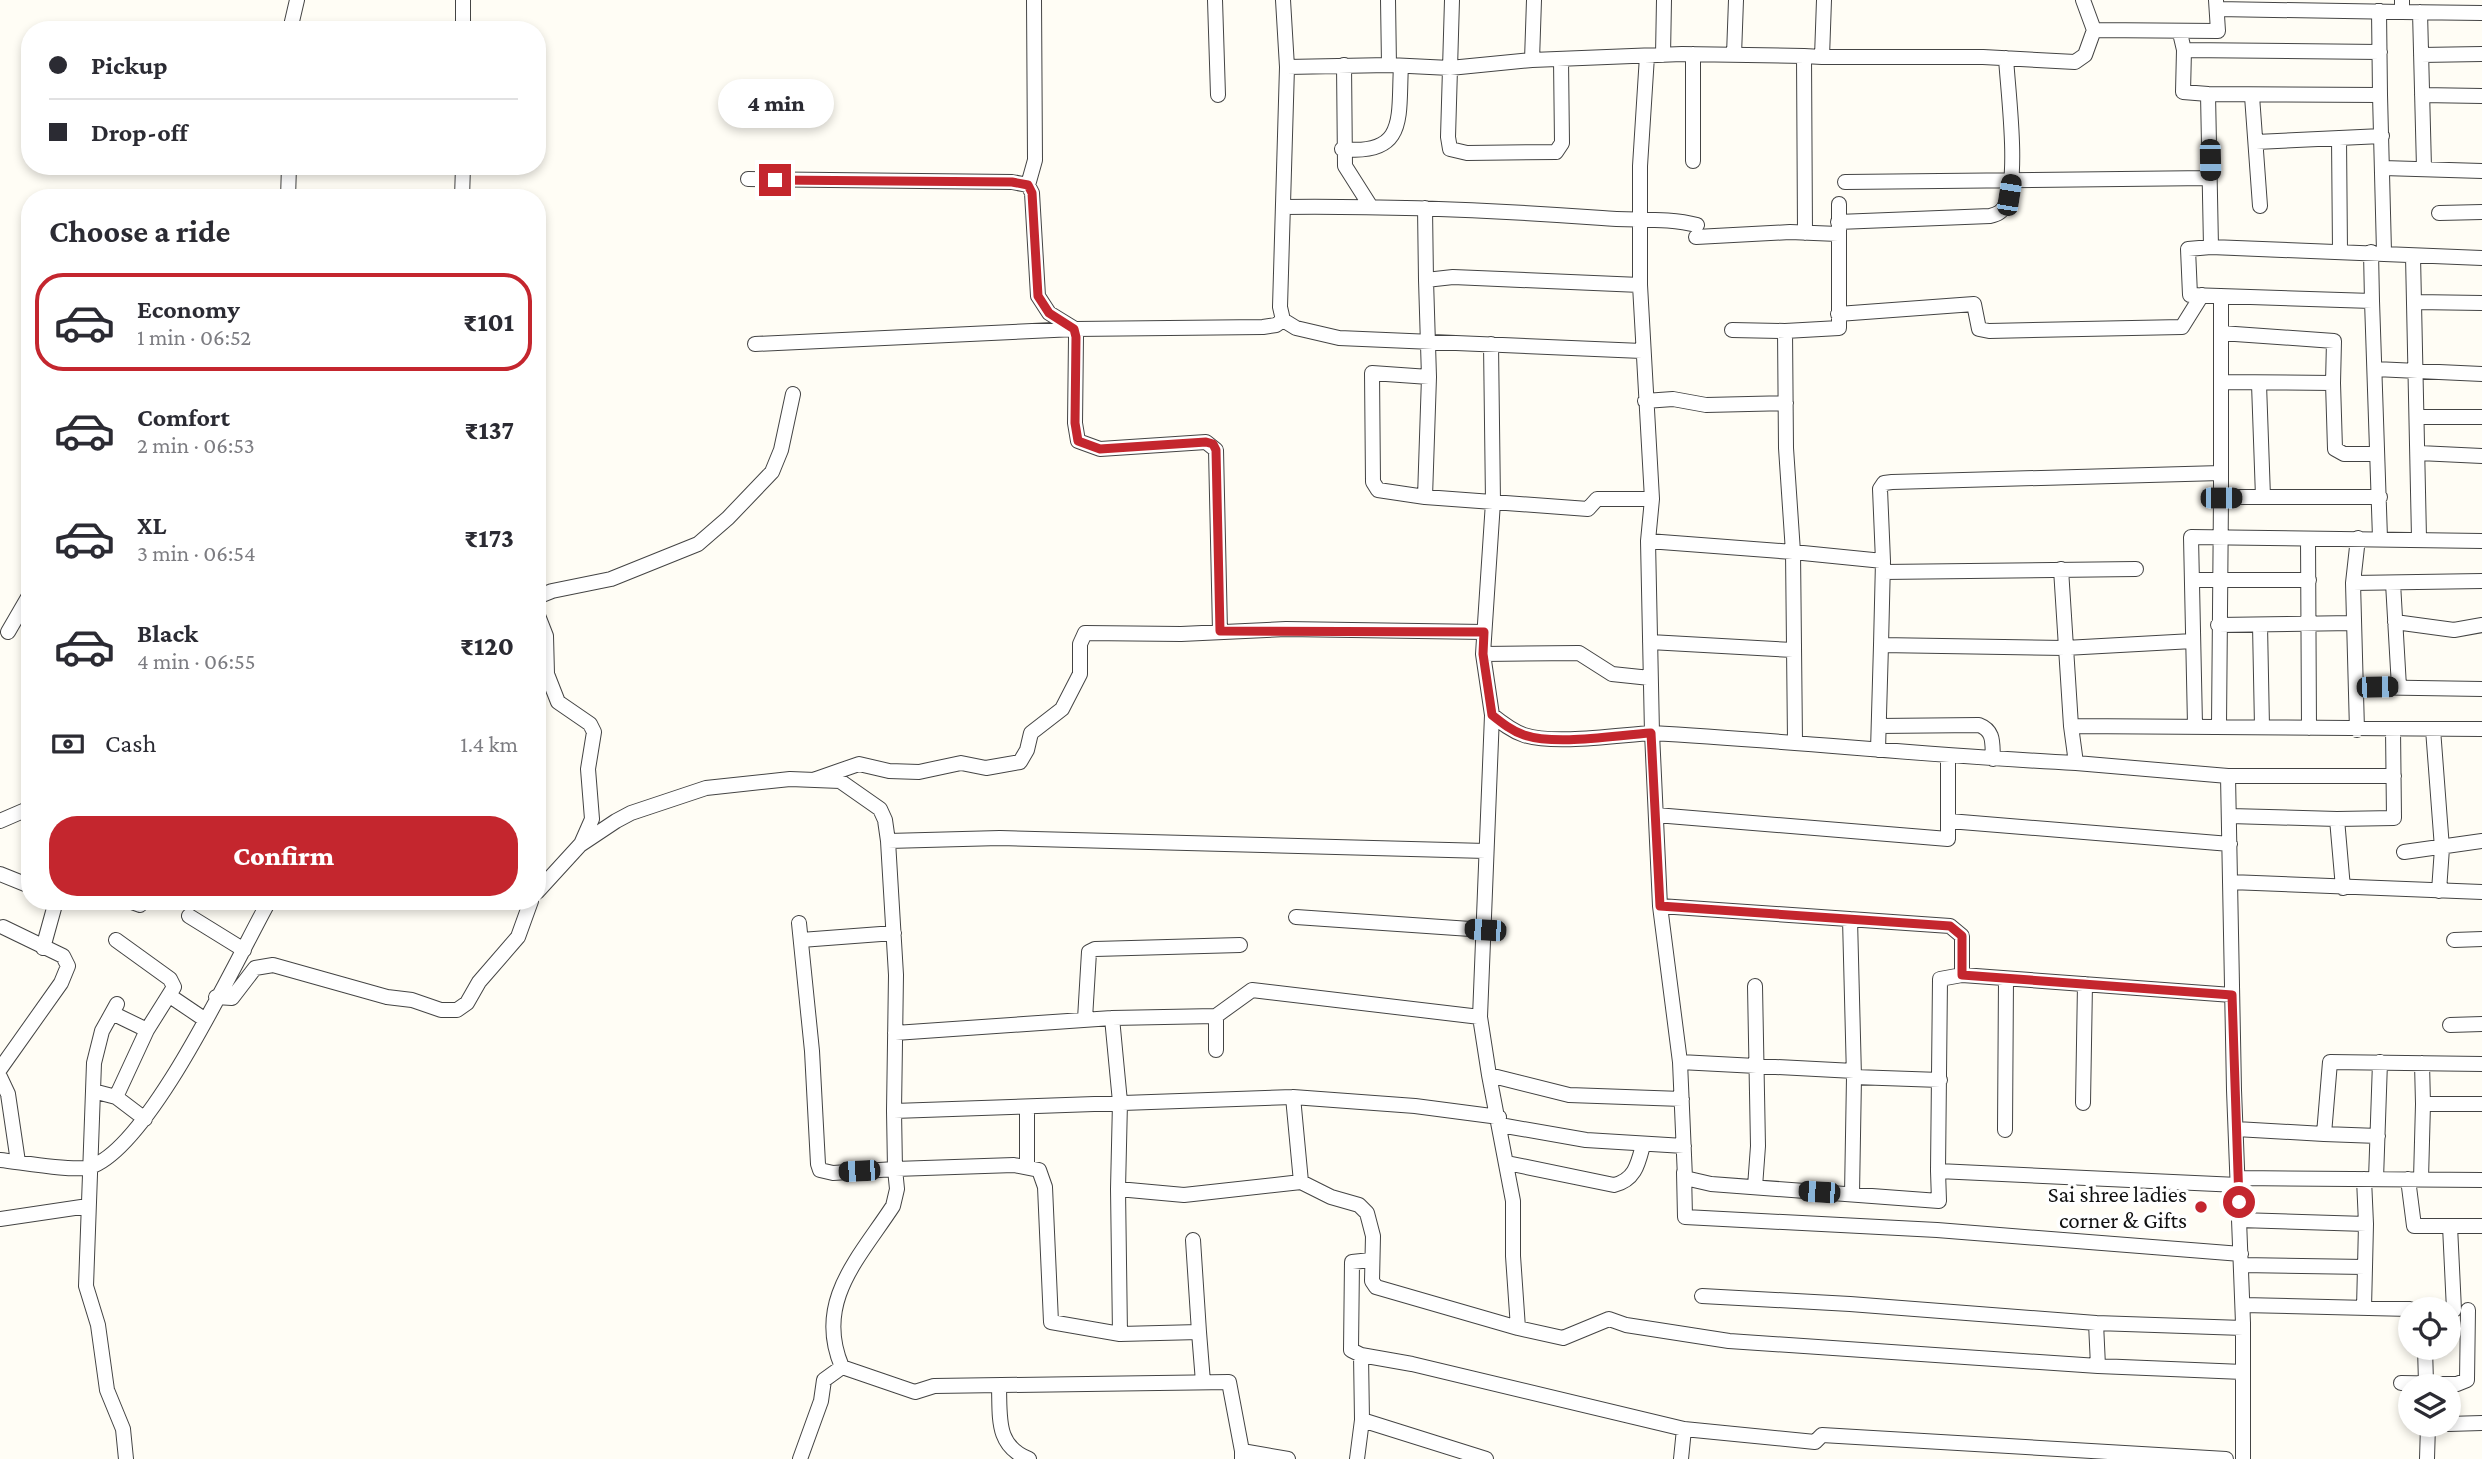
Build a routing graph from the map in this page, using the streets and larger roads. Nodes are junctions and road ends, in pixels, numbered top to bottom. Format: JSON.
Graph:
{"nodes":[{"id":1,"x":297,"y":0,"type":"edge"},
{"id":2,"x":463,"y":0,"type":"edge"},
{"id":3,"x":1034,"y":0,"type":"edge"},
{"id":4,"x":1215,"y":0,"type":"edge"},
{"id":5,"x":1283,"y":0,"type":"edge"},
{"id":6,"x":1388,"y":0,"type":"edge"},
{"id":7,"x":1452,"y":0,"type":"edge"},
{"id":8,"x":1534,"y":0,"type":"edge"},
{"id":9,"x":1664,"y":0,"type":"edge"},
{"id":10,"x":1736,"y":0,"type":"edge"},
{"id":11,"x":1824,"y":0,"type":"edge"},
{"id":12,"x":2082,"y":0,"type":"edge"},
{"id":13,"x":2217,"y":5,"type":"edge"},
{"id":14,"x":2255,"y":5,"type":"edge"},
{"id":15,"x":2402,"y":6,"type":"edge"},
{"id":16,"x":2443,"y":6,"type":"edge"},
{"id":17,"x":2379,"y":11,"type":"junction"},
{"id":18,"x":2420,"y":12,"type":"junction"},
{"id":19,"x":2482,"y":13,"type":"edge"},
{"id":20,"x":292,"y":21,"type":"edge"},
{"id":21,"x":463,"y":21,"type":"edge"},
{"id":22,"x":2094,"y":30,"type":"junction"},
{"id":23,"x":2180,"y":33,"type":"junction"},
{"id":24,"x":2183,"y":50,"type":"junction"},
{"id":25,"x":2379,"y":52,"type":"junction"},
{"id":26,"x":1693,"y":54,"type":"junction"},
{"id":27,"x":2482,"y":54,"type":"edge"},
{"id":28,"x":1663,"y":55,"type":"junction"},
{"id":29,"x":1734,"y":55,"type":"junction"},
{"id":30,"x":2421,"y":55,"type":"junction"},
{"id":31,"x":1647,"y":56,"type":"junction"},
{"id":32,"x":1804,"y":56,"type":"junction"},
{"id":33,"x":1822,"y":57,"type":"junction"},
{"id":34,"x":2006,"y":58,"type":"junction"},
{"id":35,"x":1532,"y":60,"type":"junction"},
{"id":36,"x":1561,"y":60,"type":"junction"},
{"id":37,"x":1344,"y":65,"type":"junction"},
{"id":38,"x":1395,"y":65,"type":"junction"},
{"id":39,"x":1287,"y":67,"type":"junction"},
{"id":40,"x":1450,"y":68,"type":"junction"},
{"id":41,"x":2208,"y":94,"type":"junction"},
{"id":42,"x":1217,"y":95,"type":"dead end"},
{"id":43,"x":2380,"y":95,"type":"junction"},
{"id":44,"x":2422,"y":95,"type":"junction"},
{"id":45,"x":2252,"y":96,"type":"junction"},
{"id":46,"x":2482,"y":96,"type":"edge"},
{"id":47,"x":2382,"y":136,"type":"junction"},
{"id":48,"x":2339,"y":138,"type":"junction"},
{"id":49,"x":2256,"y":142,"type":"junction"},
{"id":50,"x":1342,"y":149,"type":"junction"},
{"id":51,"x":1693,"y":161,"type":"dead end"},
{"id":52,"x":2383,"y":168,"type":"junction"},
{"id":53,"x":2424,"y":168,"type":"junction"},
{"id":54,"x":2482,"y":171,"type":"edge"},
{"id":55,"x":2210,"y":178,"type":"junction"},
{"id":56,"x":748,"y":179,"type":"dead end"},
{"id":57,"x":2011,"y":180,"type":"junction"},
{"id":58,"x":1845,"y":182,"type":"dead end"},
{"id":59,"x":1028,"y":185,"type":"junction"},
{"id":60,"x":1839,"y":204,"type":"dead end"},
{"id":61,"x":2260,"y":206,"type":"dead end"},
{"id":62,"x":1283,"y":207,"type":"junction"},
{"id":63,"x":1371,"y":207,"type":"junction"},
{"id":64,"x":1425,"y":208,"type":"junction"},
{"id":65,"x":2482,"y":212,"type":"edge"},
{"id":66,"x":2439,"y":213,"type":"dead end"},
{"id":67,"x":1642,"y":221,"type":"junction"},
{"id":68,"x":1838,"y":228,"type":"junction"},
{"id":69,"x":1805,"y":233,"type":"junction"},
{"id":70,"x":2211,"y":247,"type":"junction"},
{"id":71,"x":2340,"y":251,"type":"junction"},
{"id":72,"x":2378,"y":252,"type":"junction"},
{"id":73,"x":2413,"y":256,"type":"junction"},
{"id":74,"x":2482,"y":258,"type":"edge"},
{"id":75,"x":1426,"y":280,"type":"junction"},
{"id":76,"x":1640,"y":285,"type":"junction"},
{"id":77,"x":2202,"y":295,"type":"junction"},
{"id":78,"x":2221,"y":296,"type":"junction"},
{"id":79,"x":2372,"y":301,"type":"junction"},
{"id":80,"x":2416,"y":302,"type":"junction"},
{"id":81,"x":2482,"y":303,"type":"edge"},
{"id":82,"x":1838,"y":314,"type":"junction"},
{"id":83,"x":1283,"y":320,"type":"junction"},
{"id":84,"x":1074,"y":329,"type":"junction"},
{"id":85,"x":1732,"y":330,"type":"dead end"},
{"id":86,"x":1785,"y":331,"type":"junction"},
{"id":87,"x":2221,"y":333,"type":"junction"},
{"id":88,"x":1426,"y":343,"type":"junction"},
{"id":89,"x":755,"y":344,"type":"dead end"},
{"id":90,"x":1491,"y":344,"type":"junction"},
{"id":91,"x":1642,"y":351,"type":"junction"},
{"id":92,"x":2375,"y":369,"type":"junction"},
{"id":93,"x":2417,"y":373,"type":"junction"},
{"id":94,"x":2482,"y":374,"type":"edge"},
{"id":95,"x":1429,"y":377,"type":"junction"},
{"id":96,"x":2221,"y":382,"type":"junction"},
{"id":97,"x":2333,"y":383,"type":"junction"},
{"id":98,"x":2259,"y":384,"type":"junction"},
{"id":99,"x":793,"y":394,"type":"dead end"},
{"id":100,"x":1645,"y":401,"type":"junction"},
{"id":101,"x":1786,"y":403,"type":"junction"},
{"id":102,"x":2418,"y":416,"type":"junction"},
{"id":103,"x":2482,"y":417,"type":"edge"},
{"id":104,"x":2419,"y":453,"type":"junction"},
{"id":105,"x":2377,"y":454,"type":"junction"},
{"id":106,"x":2482,"y":456,"type":"edge"},
{"id":107,"x":2221,"y":473,"type":"junction"},
{"id":108,"x":1425,"y":497,"type":"junction"},
{"id":109,"x":2221,"y":498,"type":"junction"},
{"id":110,"x":2263,"y":498,"type":"junction"},
{"id":111,"x":2380,"y":498,"type":"junction"},
{"id":112,"x":1652,"y":499,"type":"junction"},
{"id":113,"x":1493,"y":502,"type":"junction"},
{"id":114,"x":2219,"y":537,"type":"junction"},
{"id":115,"x":2308,"y":538,"type":"junction"},
{"id":116,"x":2358,"y":538,"type":"junction"},
{"id":117,"x":2380,"y":538,"type":"junction"},
{"id":118,"x":2419,"y":538,"type":"junction"},
{"id":119,"x":1648,"y":541,"type":"junction"},
{"id":120,"x":2482,"y":541,"type":"edge"},
{"id":121,"x":1793,"y":552,"type":"junction"},
{"id":122,"x":1883,"y":566,"type":"junction"},
{"id":123,"x":2061,"y":569,"type":"junction"},
{"id":124,"x":2136,"y":569,"type":"dead end"},
{"id":125,"x":2192,"y":580,"type":"junction"},
{"id":126,"x":2218,"y":580,"type":"junction"},
{"id":127,"x":2309,"y":580,"type":"junction"},
{"id":128,"x":2482,"y":581,"type":"edge"},
{"id":129,"x":2353,"y":583,"type":"junction"},
{"id":130,"x":2393,"y":583,"type":"junction"},
{"id":131,"x":546,"y":595,"type":"edge"},
{"id":132,"x":21,"y":610,"type":"edge"},
{"id":133,"x":2395,"y":622,"type":"junction"},
{"id":134,"x":2354,"y":623,"type":"junction"},
{"id":135,"x":2311,"y":624,"type":"junction"},
{"id":136,"x":2218,"y":625,"type":"junction"},
{"id":137,"x":2260,"y":625,"type":"junction"},
{"id":138,"x":2482,"y":625,"type":"edge"},
{"id":139,"x":1220,"y":631,"type":"junction"},
{"id":140,"x":8,"y":632,"type":"dead end"},
{"id":141,"x":1484,"y":632,"type":"junction"},
{"id":142,"x":546,"y":636,"type":"edge"},
{"id":143,"x":2193,"y":641,"type":"junction"},
{"id":144,"x":1650,"y":642,"type":"junction"},
{"id":145,"x":1881,"y":645,"type":"junction"},
{"id":146,"x":2065,"y":648,"type":"junction"},
{"id":147,"x":1793,"y":650,"type":"junction"},
{"id":148,"x":1483,"y":654,"type":"junction"},
{"id":149,"x":1650,"y":678,"type":"junction"},
{"id":150,"x":2356,"y":687,"type":"junction"},
{"id":151,"x":2399,"y":687,"type":"junction"},
{"id":152,"x":2482,"y":689,"type":"edge"},
{"id":153,"x":1492,"y":715,"type":"junction"},
{"id":154,"x":2195,"y":725,"type":"junction"},
{"id":155,"x":2219,"y":725,"type":"junction"},
{"id":156,"x":1879,"y":726,"type":"junction"},
{"id":157,"x":2071,"y":726,"type":"junction"},
{"id":158,"x":2262,"y":727,"type":"junction"},
{"id":159,"x":2309,"y":728,"type":"junction"},
{"id":160,"x":2393,"y":729,"type":"junction"},
{"id":161,"x":2433,"y":729,"type":"junction"},
{"id":162,"x":2482,"y":729,"type":"edge"},
{"id":163,"x":2357,"y":730,"type":"junction"},
{"id":164,"x":1651,"y":733,"type":"junction"},
{"id":165,"x":1795,"y":741,"type":"junction"},
{"id":166,"x":1878,"y":750,"type":"junction"},
{"id":167,"x":1948,"y":757,"type":"junction"},
{"id":168,"x":1993,"y":759,"type":"junction"},
{"id":169,"x":2076,"y":763,"type":"junction"},
{"id":170,"x":2228,"y":776,"type":"junction"},
{"id":171,"x":2394,"y":776,"type":"junction"},
{"id":172,"x":813,"y":779,"type":"junction"},
{"id":173,"x":21,"y":812,"type":"edge"},
{"id":174,"x":1656,"y":815,"type":"junction"},
{"id":175,"x":2230,"y":816,"type":"junction"},
{"id":176,"x":2337,"y":819,"type":"junction"},
{"id":177,"x":0,"y":821,"type":"edge"},
{"id":178,"x":1949,"y":821,"type":"junction"},
{"id":179,"x":888,"y":841,"type":"junction"},
{"id":180,"x":2482,"y":841,"type":"edge"},
{"id":181,"x":2230,"y":844,"type":"junction"},
{"id":182,"x":580,"y":845,"type":"junction"},
{"id":183,"x":2442,"y":848,"type":"junction"},
{"id":184,"x":1486,"y":851,"type":"junction"},
{"id":185,"x":2404,"y":852,"type":"dead end"},
{"id":186,"x":0,"y":874,"type":"edge"},
{"id":187,"x":21,"y":882,"type":"edge"},
{"id":188,"x":546,"y":882,"type":"edge"},
{"id":189,"x":2230,"y":882,"type":"junction"},
{"id":190,"x":2343,"y":888,"type":"junction"},
{"id":191,"x":2439,"y":891,"type":"junction"},
{"id":192,"x":2482,"y":892,"type":"edge"},
{"id":193,"x":1660,"y":906,"type":"junction"},
{"id":194,"x":54,"y":910,"type":"edge"},
{"id":195,"x":265,"y":910,"type":"edge"},
{"id":196,"x":528,"y":910,"type":"edge"},
{"id":197,"x":189,"y":916,"type":"dead end"},
{"id":198,"x":1296,"y":917,"type":"dead end"},
{"id":199,"x":1850,"y":919,"type":"junction"},
{"id":200,"x":799,"y":923,"type":"dead end"},
{"id":201,"x":3,"y":927,"type":"dead end"},
{"id":202,"x":1485,"y":930,"type":"junction"},
{"id":203,"x":894,"y":933,"type":"junction"},
{"id":204,"x":2482,"y":939,"type":"edge"},
{"id":205,"x":116,"y":940,"type":"dead end"},
{"id":206,"x":801,"y":940,"type":"junction"},
{"id":207,"x":2454,"y":940,"type":"dead end"},
{"id":208,"x":1240,"y":945,"type":"dead end"},
{"id":209,"x":43,"y":948,"type":"junction"},
{"id":210,"x":244,"y":950,"type":"junction"},
{"id":211,"x":1962,"y":975,"type":"junction"},
{"id":212,"x":2006,"y":979,"type":"junction"},
{"id":213,"x":2085,"y":984,"type":"junction"},
{"id":214,"x":1755,"y":986,"type":"dead end"},
{"id":215,"x":2232,"y":995,"type":"junction"},
{"id":216,"x":170,"y":996,"type":"junction"},
{"id":217,"x":216,"y":997,"type":"junction"},
{"id":218,"x":1216,"y":1016,"type":"junction"},
{"id":219,"x":1480,"y":1017,"type":"junction"},
{"id":220,"x":1112,"y":1018,"type":"junction"},
{"id":221,"x":204,"y":1019,"type":"junction"},
{"id":222,"x":1086,"y":1019,"type":"junction"},
{"id":223,"x":2482,"y":1024,"type":"edge"},
{"id":224,"x":2450,"y":1025,"type":"dead end"},
{"id":225,"x":148,"y":1030,"type":"junction"},
{"id":226,"x":895,"y":1033,"type":"junction"},
{"id":227,"x":1216,"y":1050,"type":"dead end"},
{"id":228,"x":1680,"y":1062,"type":"junction"},
{"id":229,"x":2380,"y":1062,"type":"junction"},
{"id":230,"x":2422,"y":1063,"type":"junction"},
{"id":231,"x":2482,"y":1064,"type":"edge"},
{"id":232,"x":1756,"y":1066,"type":"junction"},
{"id":233,"x":0,"y":1069,"type":"edge"},
{"id":234,"x":1854,"y":1074,"type":"junction"},
{"id":235,"x":1489,"y":1075,"type":"junction"},
{"id":236,"x":0,"y":1077,"type":"edge"},
{"id":237,"x":1940,"y":1080,"type":"junction"},
{"id":238,"x":93,"y":1091,"type":"junction"},
{"id":239,"x":116,"y":1097,"type":"junction"},
{"id":240,"x":1293,"y":1097,"type":"junction"},
{"id":241,"x":1682,"y":1099,"type":"junction"},
{"id":242,"x":1120,"y":1102,"type":"junction"},
{"id":243,"x":2083,"y":1103,"type":"dead end"},
{"id":244,"x":2423,"y":1104,"type":"junction"},
{"id":245,"x":2482,"y":1104,"type":"edge"},
{"id":246,"x":1027,"y":1107,"type":"junction"},
{"id":247,"x":894,"y":1111,"type":"junction"},
{"id":248,"x":145,"y":1119,"type":"junction"},
{"id":249,"x":1499,"y":1121,"type":"junction"},
{"id":250,"x":2236,"y":1129,"type":"junction"},
{"id":251,"x":2005,"y":1130,"type":"dead end"},
{"id":252,"x":2324,"y":1134,"type":"junction"},
{"id":253,"x":2378,"y":1136,"type":"junction"},
{"id":254,"x":1643,"y":1145,"type":"junction"},
{"id":255,"x":1684,"y":1146,"type":"junction"},
{"id":256,"x":0,"y":1160,"type":"edge"},
{"id":257,"x":18,"y":1162,"type":"junction"},
{"id":258,"x":1507,"y":1163,"type":"junction"},
{"id":259,"x":1027,"y":1166,"type":"junction"},
{"id":260,"x":89,"y":1168,"type":"junction"},
{"id":261,"x":895,"y":1169,"type":"junction"},
{"id":262,"x":1938,"y":1171,"type":"junction"},
{"id":263,"x":1685,"y":1172,"type":"junction"},
{"id":264,"x":2370,"y":1179,"type":"junction"},
{"id":265,"x":2414,"y":1179,"type":"junction"},
{"id":266,"x":2482,"y":1180,"type":"edge"},
{"id":267,"x":1301,"y":1182,"type":"junction"},
{"id":268,"x":2238,"y":1182,"type":"junction"},
{"id":269,"x":1755,"y":1187,"type":"junction"},
{"id":270,"x":1118,"y":1189,"type":"junction"},
{"id":271,"x":1852,"y":1194,"type":"junction"},
{"id":272,"x":88,"y":1206,"type":"junction"},
{"id":273,"x":0,"y":1219,"type":"edge"},
{"id":274,"x":2239,"y":1220,"type":"junction"},
{"id":275,"x":2365,"y":1224,"type":"junction"},
{"id":276,"x":2450,"y":1226,"type":"junction"},
{"id":277,"x":2482,"y":1226,"type":"edge"},
{"id":278,"x":1193,"y":1240,"type":"dead end"},
{"id":279,"x":2241,"y":1259,"type":"junction"},
{"id":280,"x":1371,"y":1260,"type":"junction"},
{"id":281,"x":2365,"y":1267,"type":"junction"},
{"id":282,"x":1702,"y":1296,"type":"dead end"},
{"id":283,"x":2243,"y":1305,"type":"junction"},
{"id":284,"x":2364,"y":1308,"type":"junction"},
{"id":285,"x":2398,"y":1309,"type":"edge"},
{"id":286,"x":2463,"y":1310,"type":"edge"},
{"id":287,"x":2095,"y":1323,"type":"junction"},
{"id":288,"x":1518,"y":1328,"type":"junction"},
{"id":289,"x":2243,"y":1328,"type":"junction"},
{"id":290,"x":1199,"y":1332,"type":"junction"},
{"id":291,"x":1120,"y":1334,"type":"junction"},
{"id":292,"x":1361,"y":1355,"type":"junction"},
{"id":293,"x":2098,"y":1366,"type":"junction"},
{"id":294,"x":842,"y":1367,"type":"junction"},
{"id":295,"x":2243,"y":1372,"type":"junction"},
{"id":296,"x":1203,"y":1382,"type":"junction"},
{"id":297,"x":2461,"y":1382,"type":"edge"},
{"id":298,"x":999,"y":1387,"type":"junction"},
{"id":299,"x":1362,"y":1420,"type":"junction"},
{"id":300,"x":2482,"y":1423,"type":"edge"},
{"id":301,"x":2461,"y":1424,"type":"edge"},
{"id":302,"x":1684,"y":1429,"type":"junction"},
{"id":303,"x":2428,"y":1437,"type":"edge"},
{"id":304,"x":1242,"y":1455,"type":"edge"},
{"id":305,"x":125,"y":1459,"type":"edge"},
{"id":306,"x":800,"y":1459,"type":"edge"},
{"id":307,"x":1029,"y":1459,"type":"edge"},
{"id":308,"x":1288,"y":1459,"type":"edge"},
{"id":309,"x":1357,"y":1459,"type":"edge"},
{"id":310,"x":1486,"y":1459,"type":"edge"},
{"id":311,"x":1681,"y":1459,"type":"edge"},
{"id":312,"x":2226,"y":1459,"type":"edge"},
{"id":313,"x":2243,"y":1459,"type":"edge"},
{"id":314,"x":2427,"y":1459,"type":"edge"}],
"edges":[{"from":1,"to":20,"type":"street"},
{"from":2,"to":21,"type":"street"},
{"from":3,"to":59,"type":"street"},
{"from":4,"to":42,"type":"street"},
{"from":5,"to":39,"type":"street"},
{"from":6,"to":38,"type":"street"},
{"from":7,"to":40,"type":"street"},
{"from":8,"to":35,"type":"street"},
{"from":9,"to":28,"type":"street"},
{"from":10,"to":29,"type":"street"},
{"from":11,"to":33,"type":"street"},
{"from":12,"to":22,"type":"street"},
{"from":13,"to":14,"type":"street"},
{"from":13,"to":23,"type":"street"},
{"from":14,"to":17,"type":"street"},
{"from":15,"to":17,"type":"street"},
{"from":15,"to":18,"type":"street"},
{"from":16,"to":18,"type":"street"},
{"from":16,"to":19,"type":"street"},
{"from":17,"to":25,"type":"street"},
{"from":18,"to":30,"type":"street"},
{"from":22,"to":23,"type":"street"},
{"from":22,"to":34,"type":"street"},
{"from":23,"to":24,"type":"street"},
{"from":24,"to":25,"type":"street"},
{"from":24,"to":41,"type":"street"},
{"from":25,"to":43,"type":"street"},
{"from":26,"to":28,"type":"street"},
{"from":26,"to":29,"type":"street"},
{"from":26,"to":51,"type":"street"},
{"from":27,"to":30,"type":"street"},
{"from":28,"to":31,"type":"street"},
{"from":29,"to":32,"type":"street"},
{"from":30,"to":44,"type":"street"},
{"from":31,"to":36,"type":"street"},
{"from":31,"to":67,"type":"street"},
{"from":32,"to":33,"type":"street"},
{"from":32,"to":69,"type":"street"},
{"from":33,"to":34,"type":"street"},
{"from":34,"to":57,"type":"street"},
{"from":35,"to":36,"type":"street"},
{"from":35,"to":40,"type":"street"},
{"from":36,"to":40,"type":"street"},
{"from":37,"to":38,"type":"street"},
{"from":37,"to":39,"type":"street"},
{"from":37,"to":50,"type":"street"},
{"from":38,"to":40,"type":"street"},
{"from":38,"to":50,"type":"street"},
{"from":39,"to":62,"type":"street"},
{"from":41,"to":45,"type":"street"},
{"from":41,"to":55,"type":"street"},
{"from":43,"to":45,"type":"street"},
{"from":43,"to":47,"type":"street"},
{"from":44,"to":46,"type":"street"},
{"from":44,"to":53,"type":"street"},
{"from":45,"to":49,"type":"street"},
{"from":47,"to":48,"type":"street"},
{"from":47,"to":52,"type":"street"},
{"from":48,"to":49,"type":"street"},
{"from":48,"to":71,"type":"street"},
{"from":49,"to":61,"type":"street"},
{"from":50,"to":63,"type":"street"},
{"from":52,"to":53,"type":"street"},
{"from":52,"to":72,"type":"street"},
{"from":53,"to":54,"type":"street"},
{"from":55,"to":57,"type":"street"},
{"from":55,"to":70,"type":"street"},
{"from":56,"to":59,"type":"street"},
{"from":57,"to":58,"type":"street"},
{"from":57,"to":68,"type":"street"},
{"from":59,"to":84,"type":"street"},
{"from":60,"to":68,"type":"street"},
{"from":62,"to":63,"type":"street"},
{"from":62,"to":83,"type":"street"},
{"from":63,"to":64,"type":"street"},
{"from":64,"to":67,"type":"street"},
{"from":64,"to":75,"type":"street"},
{"from":65,"to":66,"type":"street"},
{"from":67,"to":69,"type":"street"},
{"from":67,"to":76,"type":"street"},
{"from":68,"to":69,"type":"street"},
{"from":68,"to":82,"type":"street"},
{"from":70,"to":71,"type":"street"},
{"from":70,"to":77,"type":"street"},
{"from":71,"to":72,"type":"street"},
{"from":72,"to":73,"type":"street"},
{"from":72,"to":79,"type":"street"},
{"from":73,"to":74,"type":"street"},
{"from":73,"to":80,"type":"street"},
{"from":75,"to":76,"type":"street"},
{"from":75,"to":88,"type":"street"},
{"from":76,"to":91,"type":"street"},
{"from":77,"to":78,"type":"street"},
{"from":77,"to":82,"type":"street"},
{"from":78,"to":79,"type":"street"},
{"from":78,"to":87,"type":"street"},
{"from":79,"to":92,"type":"street"},
{"from":80,"to":81,"type":"street"},
{"from":80,"to":93,"type":"street"},
{"from":82,"to":86,"type":"street"},
{"from":83,"to":84,"type":"street"},
{"from":83,"to":88,"type":"street"},
{"from":84,"to":89,"type":"street"},
{"from":84,"to":139,"type":"street"},
{"from":85,"to":86,"type":"street"},
{"from":86,"to":101,"type":"street"},
{"from":87,"to":96,"type":"street"},
{"from":87,"to":97,"type":"street"},
{"from":88,"to":90,"type":"street"},
{"from":88,"to":95,"type":"street"},
{"from":90,"to":91,"type":"street"},
{"from":90,"to":113,"type":"street"},
{"from":91,"to":100,"type":"street"},
{"from":92,"to":93,"type":"street"},
{"from":92,"to":105,"type":"street"},
{"from":93,"to":94,"type":"street"},
{"from":93,"to":102,"type":"street"},
{"from":95,"to":108,"type":"street"},
{"from":95,"to":108,"type":"street"},
{"from":96,"to":98,"type":"street"},
{"from":96,"to":107,"type":"street"},
{"from":97,"to":98,"type":"street"},
{"from":97,"to":105,"type":"street"},
{"from":98,"to":110,"type":"street"},
{"from":99,"to":131,"type":"street"},
{"from":100,"to":101,"type":"street"},
{"from":100,"to":112,"type":"street"},
{"from":101,"to":121,"type":"street"},
{"from":102,"to":103,"type":"street"},
{"from":102,"to":104,"type":"street"},
{"from":104,"to":106,"type":"street"},
{"from":104,"to":118,"type":"street"},
{"from":105,"to":111,"type":"street"},
{"from":107,"to":109,"type":"street"},
{"from":107,"to":122,"type":"street"},
{"from":108,"to":113,"type":"street"},
{"from":109,"to":110,"type":"street"},
{"from":109,"to":114,"type":"street"},
{"from":110,"to":111,"type":"street"},
{"from":111,"to":117,"type":"street"},
{"from":112,"to":113,"type":"street"},
{"from":112,"to":119,"type":"street"},
{"from":113,"to":141,"type":"street"},
{"from":114,"to":115,"type":"street"},
{"from":114,"to":125,"type":"street"},
{"from":114,"to":126,"type":"street"},
{"from":115,"to":116,"type":"street"},
{"from":115,"to":127,"type":"street"},
{"from":116,"to":117,"type":"street"},
{"from":116,"to":129,"type":"street"},
{"from":117,"to":118,"type":"street"},
{"from":118,"to":120,"type":"street"},
{"from":119,"to":121,"type":"street"},
{"from":119,"to":144,"type":"street"},
{"from":121,"to":122,"type":"street"},
{"from":121,"to":147,"type":"street"},
{"from":122,"to":123,"type":"street"},
{"from":122,"to":145,"type":"street"},
{"from":123,"to":124,"type":"street"},
{"from":123,"to":146,"type":"street"},
{"from":125,"to":126,"type":"street"},
{"from":125,"to":143,"type":"street"},
{"from":126,"to":127,"type":"street"},
{"from":126,"to":136,"type":"street"},
{"from":127,"to":135,"type":"street"},
{"from":128,"to":130,"type":"street"},
{"from":129,"to":130,"type":"street"},
{"from":129,"to":134,"type":"street"},
{"from":130,"to":133,"type":"street"},
{"from":132,"to":140,"type":"street"},
{"from":133,"to":138,"type":"street"},
{"from":133,"to":151,"type":"street"},
{"from":134,"to":135,"type":"street"},
{"from":134,"to":150,"type":"street"},
{"from":135,"to":137,"type":"street"},
{"from":135,"to":159,"type":"street"},
{"from":136,"to":137,"type":"street"},
{"from":136,"to":155,"type":"street"},
{"from":137,"to":158,"type":"street"},
{"from":139,"to":141,"type":"street"},
{"from":139,"to":172,"type":"street"},
{"from":141,"to":148,"type":"street"},
{"from":142,"to":182,"type":"street"},
{"from":143,"to":146,"type":"street"},
{"from":143,"to":154,"type":"street"},
{"from":144,"to":147,"type":"street"},
{"from":144,"to":149,"type":"street"},
{"from":145,"to":146,"type":"street"},
{"from":145,"to":156,"type":"street"},
{"from":146,"to":157,"type":"street"},
{"from":147,"to":165,"type":"street"},
{"from":148,"to":149,"type":"street"},
{"from":148,"to":153,"type":"street"},
{"from":149,"to":164,"type":"street"},
{"from":150,"to":151,"type":"street"},
{"from":150,"to":163,"type":"street"},
{"from":151,"to":152,"type":"street"},
{"from":153,"to":164,"type":"street"},
{"from":153,"to":184,"type":"street"},
{"from":154,"to":155,"type":"street"},
{"from":154,"to":157,"type":"street"},
{"from":155,"to":158,"type":"street"},
{"from":156,"to":166,"type":"street"},
{"from":156,"to":168,"type":"street"},
{"from":157,"to":169,"type":"street"},
{"from":158,"to":159,"type":"street"},
{"from":159,"to":163,"type":"street"},
{"from":160,"to":161,"type":"street"},
{"from":160,"to":163,"type":"street"},
{"from":160,"to":171,"type":"street"},
{"from":161,"to":162,"type":"street"},
{"from":161,"to":183,"type":"street"},
{"from":164,"to":165,"type":"street"},
{"from":164,"to":174,"type":"street"},
{"from":165,"to":166,"type":"street"},
{"from":166,"to":167,"type":"street"},
{"from":167,"to":168,"type":"street"},
{"from":167,"to":178,"type":"street"},
{"from":168,"to":169,"type":"street"},
{"from":169,"to":170,"type":"street"},
{"from":170,"to":171,"type":"street"},
{"from":170,"to":175,"type":"street"},
{"from":171,"to":176,"type":"street"},
{"from":172,"to":179,"type":"street"},
{"from":172,"to":182,"type":"street"},
{"from":173,"to":177,"type":"street"},
{"from":174,"to":178,"type":"street"},
{"from":174,"to":193,"type":"street"},
{"from":175,"to":176,"type":"street"},
{"from":175,"to":181,"type":"street"},
{"from":176,"to":190,"type":"street"},
{"from":178,"to":181,"type":"street"},
{"from":179,"to":184,"type":"street"},
{"from":179,"to":203,"type":"street"},
{"from":180,"to":183,"type":"street"},
{"from":181,"to":189,"type":"street"},
{"from":182,"to":188,"type":"street"},
{"from":183,"to":185,"type":"street"},
{"from":183,"to":191,"type":"street"},
{"from":184,"to":202,"type":"street"},
{"from":186,"to":187,"type":"street"},
{"from":189,"to":190,"type":"street"},
{"from":189,"to":215,"type":"street"},
{"from":190,"to":191,"type":"street"},
{"from":191,"to":192,"type":"street"},
{"from":193,"to":199,"type":"street"},
{"from":193,"to":228,"type":"street"},
{"from":194,"to":209,"type":"street"},
{"from":195,"to":210,"type":"street"},
{"from":196,"to":217,"type":"street"},
{"from":197,"to":210,"type":"street"},
{"from":198,"to":202,"type":"street"},
{"from":199,"to":211,"type":"street"},
{"from":199,"to":234,"type":"street"},
{"from":200,"to":206,"type":"street"},
{"from":201,"to":209,"type":"street"},
{"from":202,"to":219,"type":"street"},
{"from":203,"to":206,"type":"street"},
{"from":203,"to":226,"type":"street"},
{"from":204,"to":207,"type":"street"},
{"from":205,"to":216,"type":"street"},
{"from":206,"to":261,"type":"street"},
{"from":208,"to":222,"type":"street"},
{"from":209,"to":233,"type":"street"},
{"from":210,"to":217,"type":"street"},
{"from":211,"to":212,"type":"street"},
{"from":211,"to":237,"type":"street"},
{"from":212,"to":213,"type":"street"},
{"from":212,"to":251,"type":"street"},
{"from":213,"to":215,"type":"street"},
{"from":213,"to":243,"type":"street"},
{"from":214,"to":232,"type":"street"},
{"from":215,"to":250,"type":"street"},
{"from":216,"to":221,"type":"street"},
{"from":216,"to":225,"type":"street"},
{"from":217,"to":221,"type":"street"},
{"from":218,"to":219,"type":"street"},
{"from":218,"to":220,"type":"street"},
{"from":218,"to":227,"type":"street"},
{"from":219,"to":235,"type":"street"},
{"from":220,"to":222,"type":"street"},
{"from":220,"to":242,"type":"street"},
{"from":221,"to":248,"type":"street"},
{"from":222,"to":226,"type":"street"},
{"from":223,"to":224,"type":"street"},
{"from":225,"to":238,"type":"street"},
{"from":225,"to":239,"type":"street"},
{"from":226,"to":247,"type":"street"},
{"from":228,"to":232,"type":"street"},
{"from":228,"to":241,"type":"street"},
{"from":229,"to":230,"type":"street"},
{"from":229,"to":252,"type":"street"},
{"from":229,"to":253,"type":"street"},
{"from":230,"to":231,"type":"street"},
{"from":230,"to":244,"type":"street"},
{"from":232,"to":234,"type":"street"},
{"from":232,"to":269,"type":"street"},
{"from":234,"to":237,"type":"street"},
{"from":234,"to":271,"type":"street"},
{"from":235,"to":241,"type":"street"},
{"from":235,"to":249,"type":"street"},
{"from":236,"to":257,"type":"street"},
{"from":237,"to":262,"type":"street"},
{"from":238,"to":239,"type":"street"},
{"from":238,"to":260,"type":"street"},
{"from":239,"to":248,"type":"street"},
{"from":240,"to":242,"type":"street"},
{"from":240,"to":249,"type":"street"},
{"from":240,"to":267,"type":"street"},
{"from":241,"to":255,"type":"street"},
{"from":242,"to":246,"type":"street"},
{"from":242,"to":270,"type":"street"},
{"from":244,"to":245,"type":"street"},
{"from":244,"to":265,"type":"street"},
{"from":246,"to":247,"type":"street"},
{"from":246,"to":259,"type":"street"},
{"from":247,"to":261,"type":"street"},
{"from":248,"to":260,"type":"street"},
{"from":249,"to":254,"type":"street"},
{"from":249,"to":258,"type":"street"},
{"from":250,"to":252,"type":"street"},
{"from":250,"to":268,"type":"street"},
{"from":252,"to":253,"type":"street"},
{"from":253,"to":264,"type":"street"},
{"from":254,"to":255,"type":"street"},
{"from":254,"to":258,"type":"street"},
{"from":255,"to":263,"type":"street"},
{"from":256,"to":257,"type":"street"},
{"from":257,"to":260,"type":"street"},
{"from":258,"to":288,"type":"street"},
{"from":259,"to":261,"type":"street"},
{"from":259,"to":291,"type":"street"},
{"from":260,"to":272,"type":"street"},
{"from":261,"to":294,"type":"street"},
{"from":262,"to":268,"type":"street"},
{"from":262,"to":271,"type":"street"},
{"from":263,"to":269,"type":"street"},
{"from":263,"to":279,"type":"street"},
{"from":264,"to":265,"type":"street"},
{"from":264,"to":268,"type":"street"},
{"from":264,"to":275,"type":"street"},
{"from":265,"to":266,"type":"street"},
{"from":265,"to":276,"type":"street"},
{"from":267,"to":270,"type":"street"},
{"from":267,"to":280,"type":"street"},
{"from":268,"to":274,"type":"street"},
{"from":269,"to":271,"type":"street"},
{"from":270,"to":291,"type":"street"},
{"from":272,"to":273,"type":"street"},
{"from":272,"to":305,"type":"street"},
{"from":274,"to":275,"type":"street"},
{"from":274,"to":279,"type":"street"},
{"from":275,"to":281,"type":"street"},
{"from":276,"to":277,"type":"street"},
{"from":276,"to":286,"type":"street"},
{"from":278,"to":290,"type":"street"},
{"from":279,"to":281,"type":"street"},
{"from":279,"to":283,"type":"street"},
{"from":280,"to":288,"type":"street"},
{"from":280,"to":292,"type":"street"},
{"from":281,"to":284,"type":"street"},
{"from":282,"to":287,"type":"street"},
{"from":283,"to":284,"type":"street"},
{"from":283,"to":289,"type":"street"},
{"from":284,"to":285,"type":"street"},
{"from":286,"to":297,"type":"street"},
{"from":287,"to":289,"type":"street"},
{"from":287,"to":293,"type":"street"},
{"from":288,"to":293,"type":"street"},
{"from":289,"to":295,"type":"street"},
{"from":290,"to":291,"type":"street"},
{"from":290,"to":296,"type":"street"},
{"from":292,"to":299,"type":"street"},
{"from":292,"to":302,"type":"street"},
{"from":293,"to":295,"type":"street"},
{"from":294,"to":298,"type":"street"},
{"from":294,"to":306,"type":"street"},
{"from":295,"to":313,"type":"street"},
{"from":296,"to":298,"type":"street"},
{"from":296,"to":304,"type":"street"},
{"from":298,"to":307,"type":"street"},
{"from":299,"to":309,"type":"street"},
{"from":299,"to":310,"type":"street"},
{"from":300,"to":301,"type":"street"},
{"from":302,"to":311,"type":"street"},
{"from":302,"to":312,"type":"street"},
{"from":303,"to":314,"type":"street"},
{"from":304,"to":308,"type":"street"}]}
